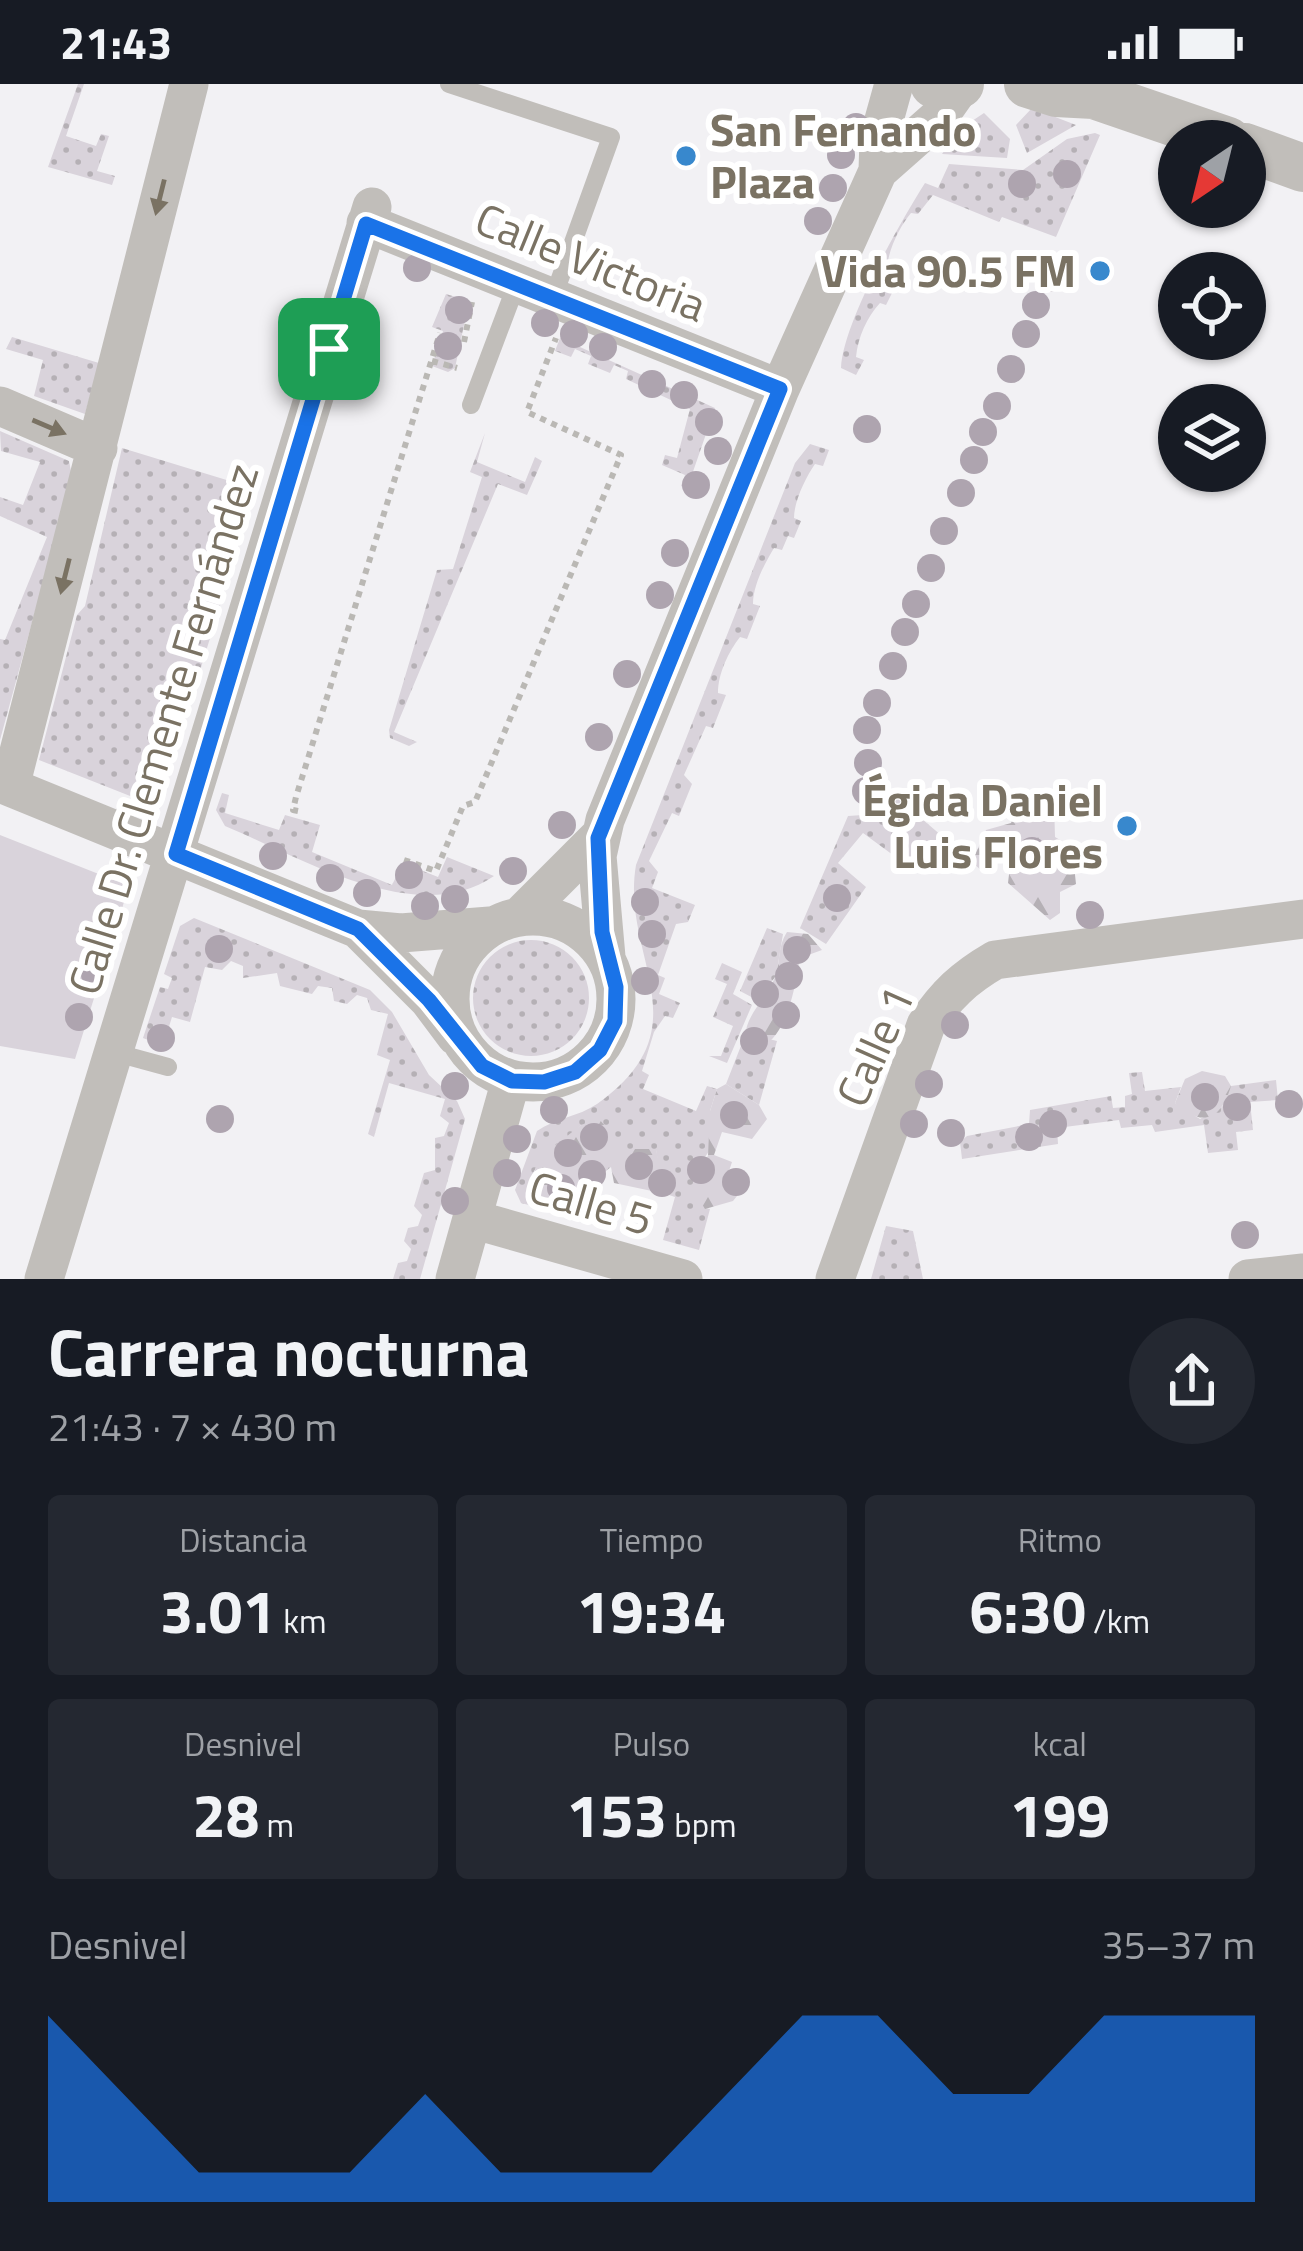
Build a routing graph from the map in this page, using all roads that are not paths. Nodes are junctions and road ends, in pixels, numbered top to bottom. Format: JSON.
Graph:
{"nodes":[{"id":1,"x":189,"y":84,"type":"edge"},
{"id":2,"x":449,"y":84,"type":"edge"},
{"id":3,"x":894,"y":84,"type":"edge"},
{"id":4,"x":934,"y":84,"type":"edge"},
{"id":5,"x":961,"y":84,"type":"edge"},
{"id":6,"x":1028,"y":84,"type":"edge"},
{"id":7,"x":1078,"y":88,"type":"edge"},
{"id":8,"x":1169,"y":120,"type":"edge"},
{"id":9,"x":1266,"y":155,"type":"edge"},
{"id":10,"x":1303,"y":168,"type":"edge"},
{"id":11,"x":878,"y":171,"type":"junction"},
{"id":12,"x":369,"y":215,"type":"joint"},
{"id":13,"x":543,"y":304,"type":"junction"},
{"id":14,"x":780,"y":389,"type":"junction"},
{"id":15,"x":472,"y":405,"type":"dead end"},
{"id":16,"x":0,"y":406,"type":"edge"},
{"id":17,"x":98,"y":448,"type":"junction"},
{"id":18,"x":5,"y":785,"type":"edge"},
{"id":19,"x":598,"y":838,"type":"junction"},
{"id":20,"x":176,"y":854,"type":"junction"},
{"id":21,"x":1303,"y":920,"type":"edge"},
{"id":22,"x":505,"y":921,"type":"junction"},
{"id":23,"x":358,"y":929,"type":"junction"},
{"id":24,"x":606,"y":957,"type":"junction"},
{"id":25,"x":460,"y":1041,"type":"junction"},
{"id":26,"x":113,"y":1052,"type":"junction"},
{"id":27,"x":168,"y":1067,"type":"dead end"},
{"id":28,"x":512,"y":1081,"type":"junction"},
{"id":29,"x":472,"y":1219,"type":"junction"},
{"id":30,"x":1303,"y":1273,"type":"edge"},
{"id":31,"x":44,"y":1279,"type":"edge"},
{"id":32,"x":455,"y":1279,"type":"edge"},
{"id":33,"x":683,"y":1279,"type":"edge"},
{"id":34,"x":835,"y":1279,"type":"edge"},
{"id":35,"x":1248,"y":1279,"type":"edge"}],
"edges":[{"from":1,"to":17,"type":"street","one_way":true},
{"from":2,"to":13,"type":"lane"},
{"from":3,"to":11,"type":"street"},
{"from":4,"to":5,"type":"street"},
{"from":5,"to":11,"type":"street"},
{"from":6,"to":7,"type":"street"},
{"from":7,"to":8,"type":"street"},
{"from":9,"to":10,"type":"street"},
{"from":11,"to":14,"type":"street"},
{"from":12,"to":13,"type":"street","name":"Calle Victoria"},
{"from":12,"to":20,"type":"street","name":"Calle Dr. Clemente Fernández"},
{"from":13,"to":14,"type":"street","name":"Calle Victoria"},
{"from":13,"to":15,"type":"lane"},
{"from":14,"to":19,"type":"street"},
{"from":16,"to":17,"type":"street","one_way":true},
{"from":17,"to":18,"type":"street","one_way":true},
{"from":18,"to":20,"type":"street"},
{"from":19,"to":22,"type":"street"},
{"from":19,"to":24,"type":"street"},
{"from":20,"to":23,"type":"street"},
{"from":20,"to":26,"type":"street","name":"Calle Dr. Clemente Fernández"},
{"from":21,"to":34,"type":"street","name":"Calle 1"},
{"from":22,"to":23,"type":"street"},
{"from":22,"to":24,"type":"street"},
{"from":22,"to":25,"type":"street"},
{"from":23,"to":25,"type":"street"},
{"from":24,"to":28,"type":"street"},
{"from":25,"to":28,"type":"street"},
{"from":26,"to":27,"type":"lane"},
{"from":26,"to":31,"type":"street","name":"Calle Dr. Clemente Fernández"},
{"from":28,"to":29,"type":"street"},
{"from":29,"to":32,"type":"street"},
{"from":29,"to":33,"type":"street","name":"Calle 5"},
{"from":30,"to":35,"type":"street"}]}
